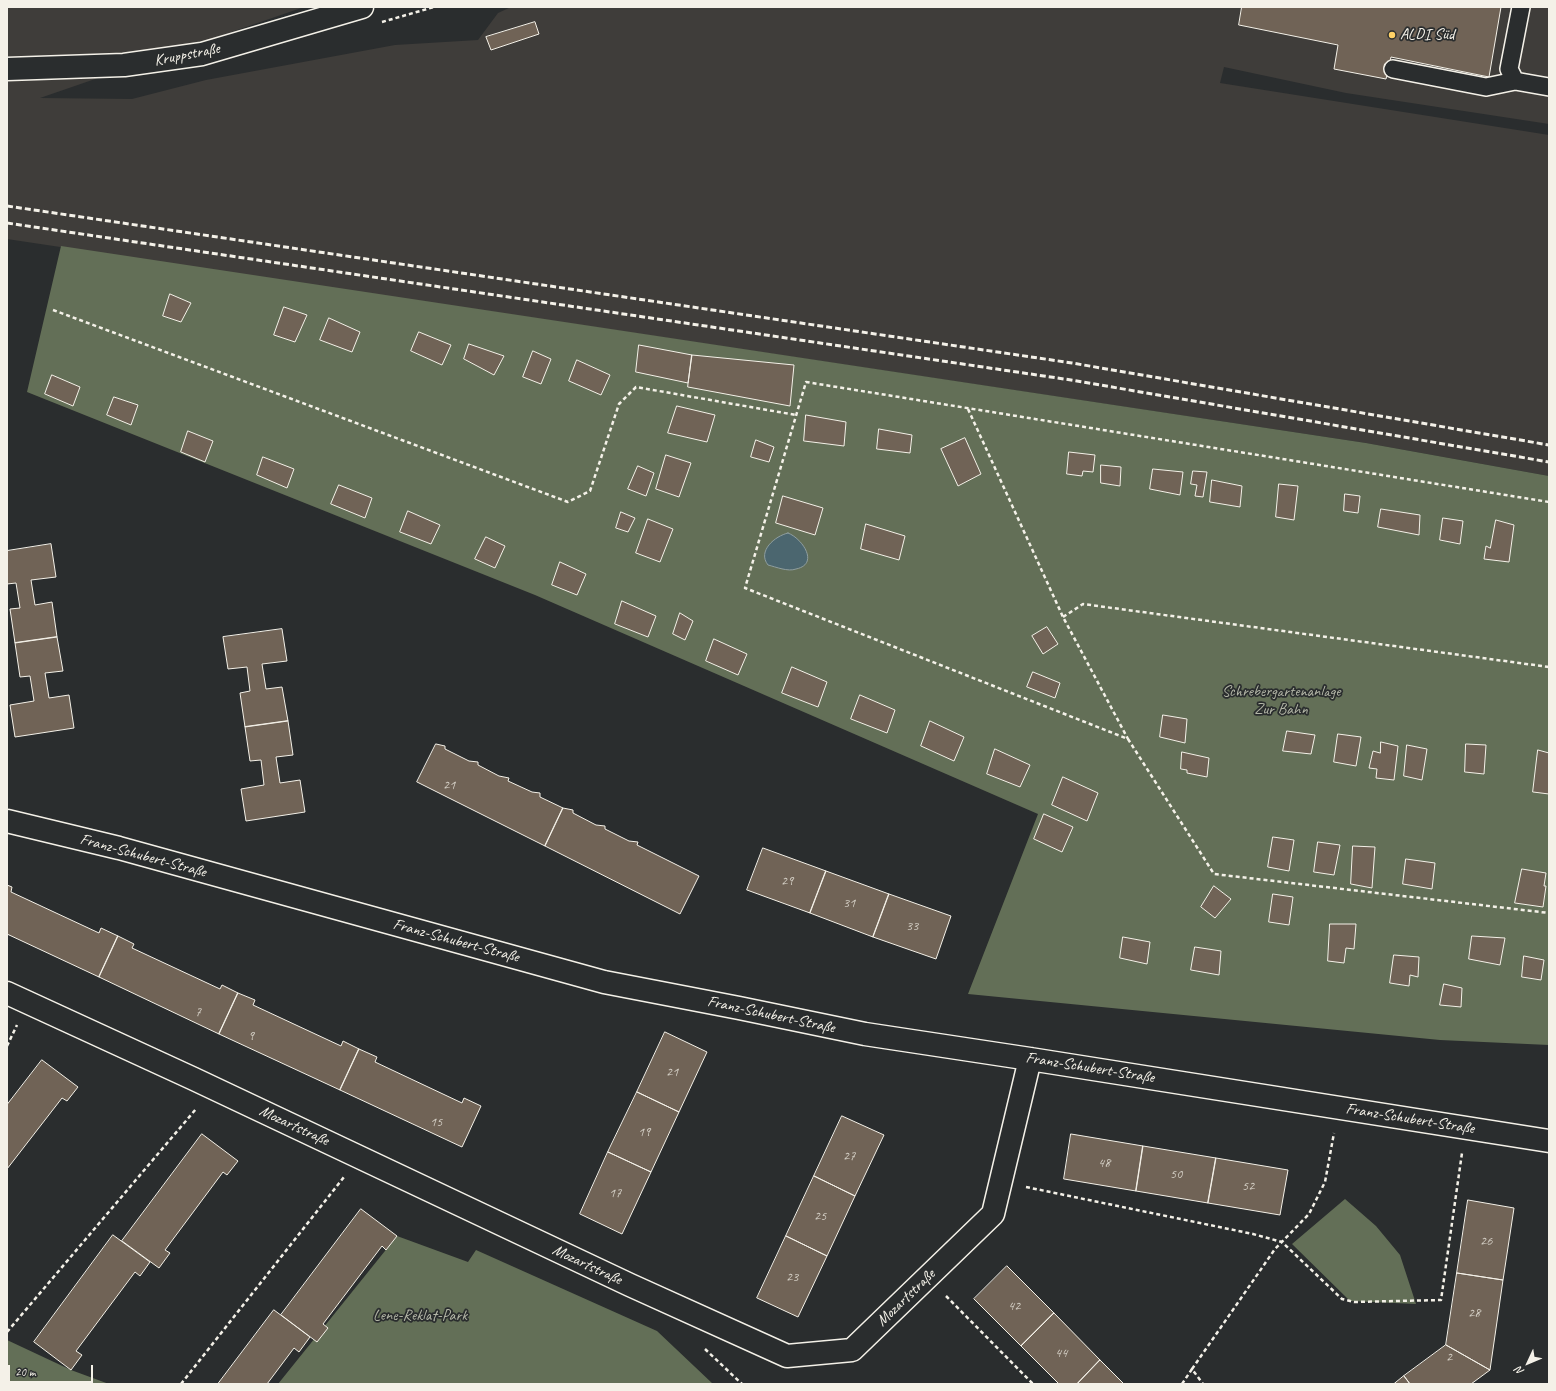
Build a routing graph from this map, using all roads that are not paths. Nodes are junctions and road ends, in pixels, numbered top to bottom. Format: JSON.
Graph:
{"nodes":[{"id":1,"x":362,"y":7,"type":"edge"},
{"id":2,"x":1521,"y":7,"type":"edge"},
{"id":3,"x":7,"y":69,"type":"edge"},
{"id":4,"x":1393,"y":69,"type":"dead end"},
{"id":5,"x":1515,"y":81,"type":"junction"},
{"id":6,"x":1549,"y":88,"type":"edge"},
{"id":7,"x":7,"y":821,"type":"edge"},
{"id":8,"x":7,"y":993,"type":"edge"},
{"id":9,"x":1030,"y":1059,"type":"junction"},
{"id":10,"x":1549,"y":1141,"type":"edge"}],
"edges":[{"from":1,"to":3,"type":"street","name":"Kruppstraße"},
{"from":2,"to":5,"type":"lane"},
{"from":4,"to":5,"type":"lane"},
{"from":5,"to":6,"type":"lane"},
{"from":7,"to":9,"type":"street","name":"Franz-Schubert-Straße"},
{"from":8,"to":9,"type":"street","name":"Mozartstraße"},
{"from":9,"to":10,"type":"street","name":"Franz-Schubert-Straße"}]}
